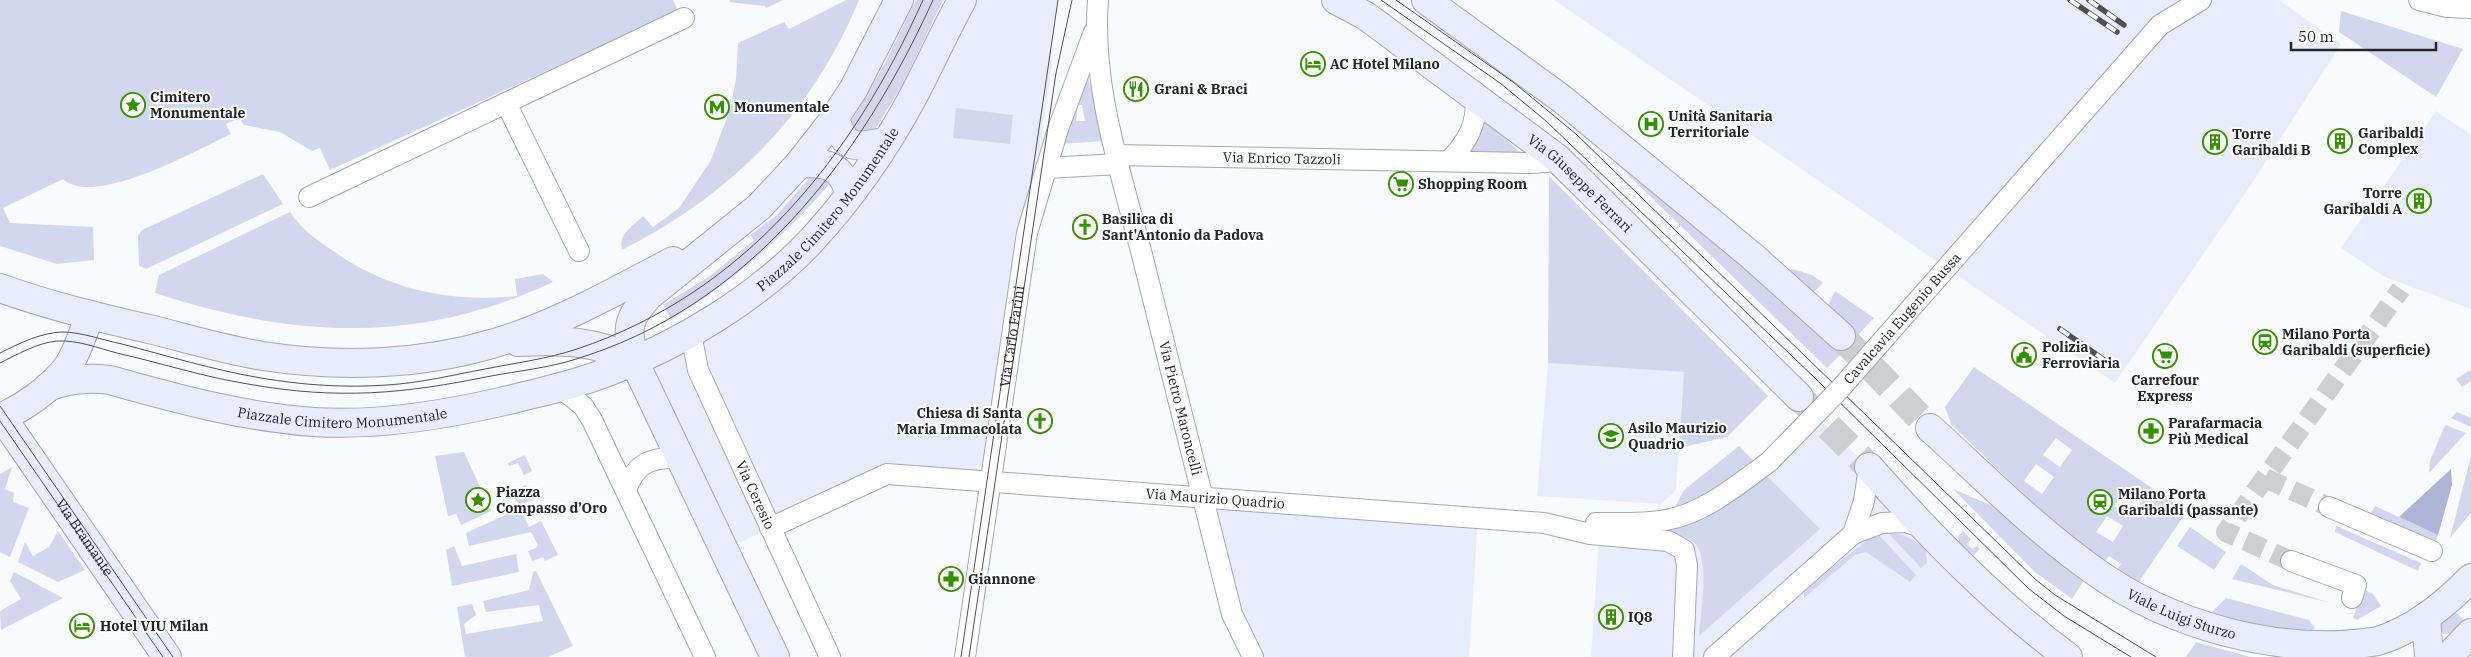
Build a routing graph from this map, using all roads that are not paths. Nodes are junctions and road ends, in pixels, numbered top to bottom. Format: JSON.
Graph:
{"nodes":[{"id":1,"x":899,"y":0,"type":"edge"},
{"id":2,"x":962,"y":0,"type":"edge"},
{"id":3,"x":1098,"y":0,"type":"edge"},
{"id":4,"x":1336,"y":0,"type":"edge"},
{"id":5,"x":1426,"y":0,"type":"edge"},
{"id":6,"x":2201,"y":0,"type":"edge"},
{"id":7,"x":2419,"y":0,"type":"edge"},
{"id":8,"x":2471,"y":8,"type":"edge"},
{"id":9,"x":684,"y":18,"type":"dead end"},
{"id":10,"x":1096,"y":26,"type":"junction"},
{"id":11,"x":1476,"y":97,"type":"junction"},
{"id":12,"x":506,"y":103,"type":"junction"},
{"id":13,"x":835,"y":118,"type":"junction"},
{"id":14,"x":887,"y":141,"type":"junction"},
{"id":15,"x":1557,"y":158,"type":"junction"},
{"id":16,"x":1118,"y":159,"type":"junction"},
{"id":17,"x":1449,"y":161,"type":"junction"},
{"id":18,"x":799,"y":164,"type":"junction"},
{"id":19,"x":1046,"y":168,"type":"junction"},
{"id":20,"x":848,"y":194,"type":"junction"},
{"id":21,"x":309,"y":197,"type":"dead end"},
{"id":22,"x":721,"y":236,"type":"junction"},
{"id":23,"x":579,"y":251,"type":"dead end"},
{"id":24,"x":0,"y":288,"type":"edge"},
{"id":25,"x":90,"y":315,"type":"junction"},
{"id":26,"x":695,"y":329,"type":"junction"},
{"id":27,"x":1841,"y":336,"type":"tunnel mouth"},
{"id":28,"x":494,"y":343,"type":"junction"},
{"id":29,"x":634,"y":361,"type":"junction"},
{"id":30,"x":48,"y":387,"type":"junction"},
{"id":31,"x":559,"y":387,"type":"junction"},
{"id":32,"x":1799,"y":397,"type":"tunnel mouth"},
{"id":33,"x":1,"y":417,"type":"edge"},
{"id":34,"x":1930,"y":428,"type":"tunnel mouth"},
{"id":35,"x":680,"y":458,"type":"junction"},
{"id":36,"x":1869,"y":467,"type":"joint"},
{"id":37,"x":991,"y":482,"type":"junction"},
{"id":38,"x":626,"y":490,"type":"junction"},
{"id":39,"x":1203,"y":498,"type":"junction"},
{"id":40,"x":2329,"y":507,"type":"tunnel mouth"},
{"id":41,"x":1544,"y":523,"type":"junction"},
{"id":42,"x":1922,"y":527,"type":"junction"},
{"id":43,"x":770,"y":528,"type":"junction"},
{"id":44,"x":1853,"y":534,"type":"junction"},
{"id":45,"x":2432,"y":551,"type":"dead end"},
{"id":46,"x":2291,"y":561,"type":"tunnel mouth"},
{"id":47,"x":2471,"y":578,"type":"edge"},
{"id":48,"x":2352,"y":598,"type":"dead end"},
{"id":49,"x":2420,"y":621,"type":"junction"},
{"id":50,"x":2471,"y":633,"type":"edge"},
{"id":51,"x":167,"y":657,"type":"edge"},
{"id":52,"x":705,"y":657,"type":"edge"},
{"id":53,"x":775,"y":657,"type":"edge"},
{"id":54,"x":830,"y":657,"type":"edge"},
{"id":55,"x":965,"y":657,"type":"edge"},
{"id":56,"x":1253,"y":657,"type":"edge"},
{"id":57,"x":1682,"y":657,"type":"edge"},
{"id":58,"x":1714,"y":657,"type":"edge"},
{"id":59,"x":2068,"y":657,"type":"edge"},
{"id":60,"x":2424,"y":657,"type":"edge"},
{"id":61,"x":2429,"y":657,"type":"edge"},
{"id":62,"x":2448,"y":657,"type":"edge"}],
"edges":[{"from":1,"to":13,"type":"main road"},
{"from":2,"to":14,"type":"main road","name":"Piazzale Cimitero Monumentale"},
{"from":3,"to":10,"type":"street","name":"Via Carlo Farini"},
{"from":4,"to":11,"type":"main road","name":"Via Giuseppe Ferrari"},
{"from":5,"to":27,"type":"main road"},
{"from":6,"to":41,"type":"street","name":"Cavalcavia Eugenio Bussa","bridge":true},
{"from":7,"to":8,"type":"street"},
{"from":9,"to":12,"type":"street"},
{"from":10,"to":16,"type":"street","name":"Via Carlo Farini"},
{"from":10,"to":19,"type":"street","name":"Via Carlo Farini"},
{"from":11,"to":15,"type":"main road","name":"Via Giuseppe Ferrari"},
{"from":11,"to":17,"type":"street"},
{"from":12,"to":21,"type":"street"},
{"from":12,"to":23,"type":"street"},
{"from":13,"to":14,"type":"main road"},
{"from":13,"to":18,"type":"main road"},
{"from":14,"to":20,"type":"main road","name":"Piazzale Cimitero Monumentale"},
{"from":15,"to":17,"type":"street","name":"Via Enrico Tazzoli"},
{"from":15,"to":32,"type":"main road","name":"Via Giuseppe Ferrari"},
{"from":16,"to":17,"type":"street","name":"Via Enrico Tazzoli"},
{"from":16,"to":19,"type":"street","name":"Via Enrico Tazzoli"},
{"from":16,"to":39,"type":"street","name":"Via Pietro Maroncelli"},
{"from":18,"to":20,"type":"main road"},
{"from":18,"to":22,"type":"main road"},
{"from":19,"to":37,"type":"street","name":"Via Carlo Farini"},
{"from":20,"to":26,"type":"main road","name":"Piazzale Cimitero Monumentale"},
{"from":22,"to":28,"type":"main road"},
{"from":22,"to":29,"type":"main road"},
{"from":24,"to":25,"type":"main road"},
{"from":25,"to":28,"type":"main road"},
{"from":25,"to":30,"type":"main road","name":"Piazzale Cimitero Monumentale"},
{"from":26,"to":29,"type":"main road","name":"Piazzale Cimitero Monumentale"},
{"from":26,"to":43,"type":"street","name":"Via Ceresio"},
{"from":28,"to":29,"type":"main road"},
{"from":29,"to":31,"type":"main road","name":"Piazzale Cimitero Monumentale"},
{"from":29,"to":35,"type":"main road"},
{"from":30,"to":31,"type":"main road","name":"Piazzale Cimitero Monumentale"},
{"from":30,"to":33,"type":"main road","name":"Piazzale Cimitero Monumentale"},
{"from":31,"to":38,"type":"street"},
{"from":33,"to":51,"type":"main road","name":"Via Bramante"},
{"from":34,"to":49,"type":"main road","name":"Viale Luigi Sturzo"},
{"from":35,"to":38,"type":"street"},
{"from":35,"to":53,"type":"main road"},
{"from":36,"to":42,"type":"main road"},
{"from":36,"to":44,"type":"street"},
{"from":37,"to":39,"type":"street","name":"Via Maurizio Quadrio"},
{"from":37,"to":43,"type":"street","name":"Via Maurizio Quadrio"},
{"from":37,"to":55,"type":"street","name":"Via Carlo Farini"},
{"from":38,"to":52,"type":"street"},
{"from":39,"to":41,"type":"street","name":"Via Maurizio Quadrio"},
{"from":39,"to":56,"type":"street","name":"Via Pietro Maroncelli"},
{"from":40,"to":45,"type":"street"},
{"from":41,"to":57,"type":"street","name":"Via Maurizio Quadrio"},
{"from":42,"to":44,"type":"street"},
{"from":42,"to":59,"type":"main road"},
{"from":43,"to":54,"type":"street","name":"Via Ceresio"},
{"from":44,"to":58,"type":"street"},
{"from":46,"to":48,"type":"street"},
{"from":47,"to":49,"type":"main road","name":"Viale Luigi Sturzo"},
{"from":49,"to":60,"type":"main road"},
{"from":49,"to":61,"type":"main road"},
{"from":50,"to":62,"type":"main road"}]}
